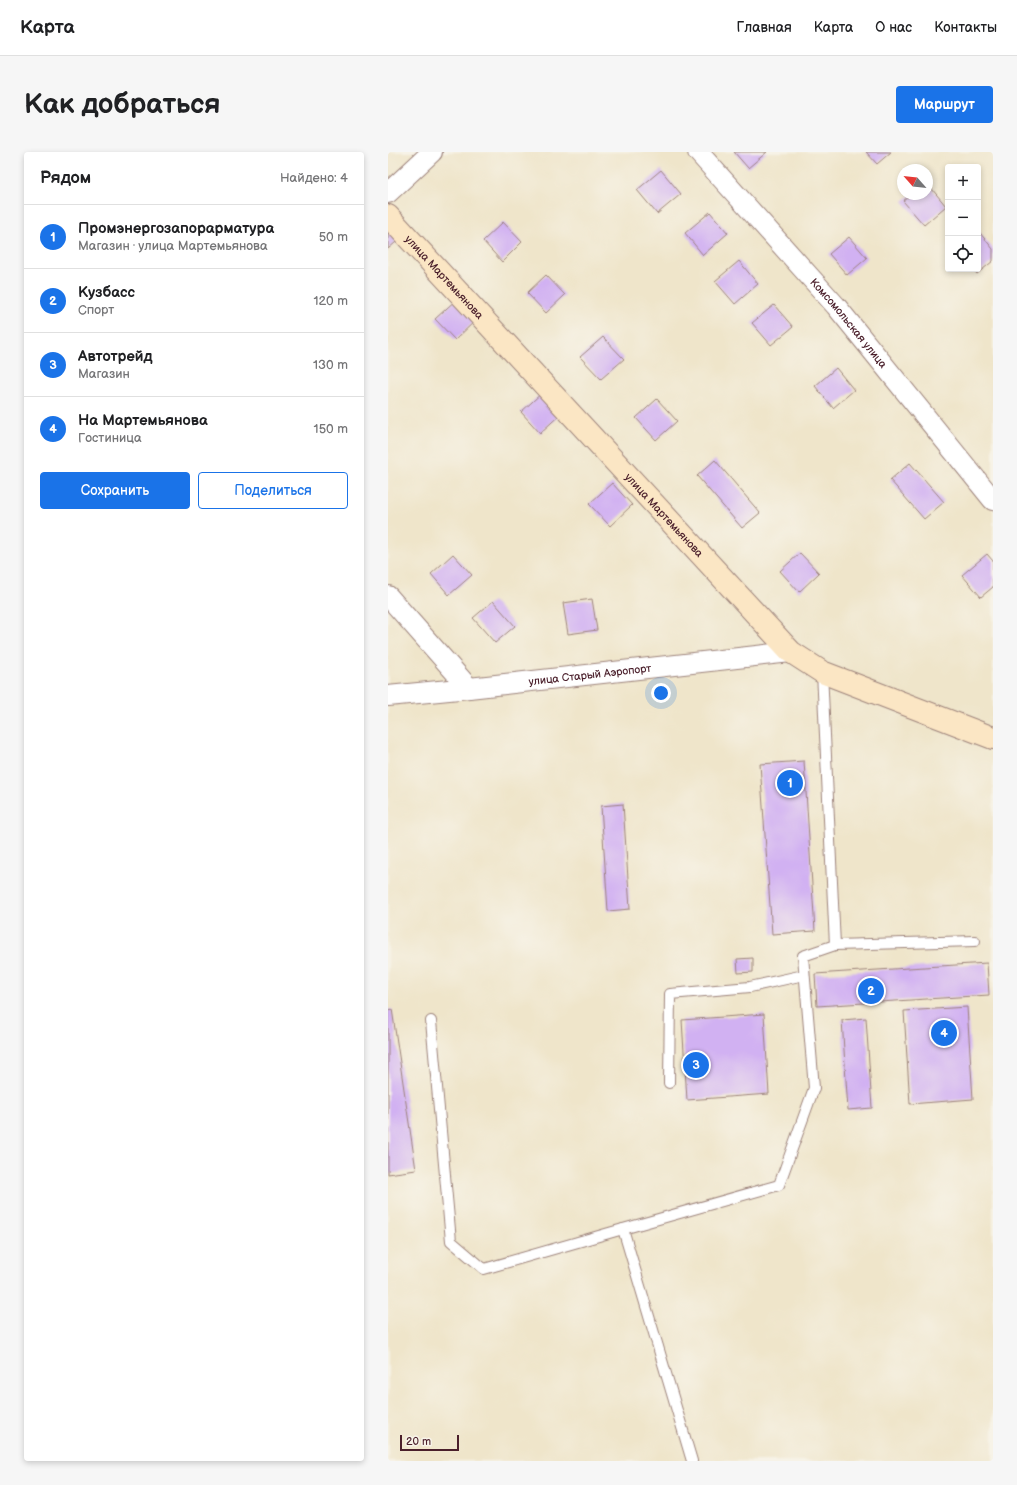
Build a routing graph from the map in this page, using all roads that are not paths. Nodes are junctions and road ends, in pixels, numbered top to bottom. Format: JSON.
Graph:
{"nodes":[{"id":1,"x":432,"y":152,"type":"edge"},
{"id":2,"x":698,"y":152,"type":"edge"},
{"id":3,"x":388,"y":193,"type":"edge"},
{"id":4,"x":388,"y":216,"type":"edge"},
{"id":5,"x":993,"y":500,"type":"edge"},
{"id":6,"x":388,"y":596,"type":"edge"},
{"id":7,"x":791,"y":652,"type":"junction"},
{"id":8,"x":822,"y":672,"type":"junction"},
{"id":9,"x":469,"y":688,"type":"junction"},
{"id":10,"x":388,"y":696,"type":"edge"},
{"id":11,"x":992,"y":735,"type":"edge"},
{"id":12,"x":975,"y":941,"type":"dead end"},
{"id":13,"x":835,"y":945,"type":"junction"},
{"id":14,"x":804,"y":975,"type":"junction"},
{"id":15,"x":431,"y":1021,"type":"dead end"},
{"id":16,"x":669,"y":1083,"type":"dead end"},
{"id":17,"x":623,"y":1229,"type":"junction"},
{"id":18,"x":692,"y":1461,"type":"edge"}],
"edges":[{"from":1,"to":3,"type":"street"},
{"from":2,"to":5,"type":"street","name":"Комсомольская улица"},
{"from":4,"to":7,"type":"street","name":"улица Мартемьянова"},
{"from":6,"to":9,"type":"street"},
{"from":7,"to":8,"type":"street","name":"улица Мартемьянова"},
{"from":7,"to":9,"type":"street","name":"улица Старый Аэропорт"},
{"from":8,"to":11,"type":"street","name":"улица Мартемьянова"},
{"from":8,"to":13,"type":"lane"},
{"from":9,"to":10,"type":"street","name":"улица Старый Аэропорт"},
{"from":12,"to":13,"type":"lane"},
{"from":13,"to":14,"type":"lane"},
{"from":14,"to":16,"type":"lane"},
{"from":14,"to":17,"type":"lane"},
{"from":15,"to":17,"type":"lane"},
{"from":17,"to":18,"type":"lane"}]}
